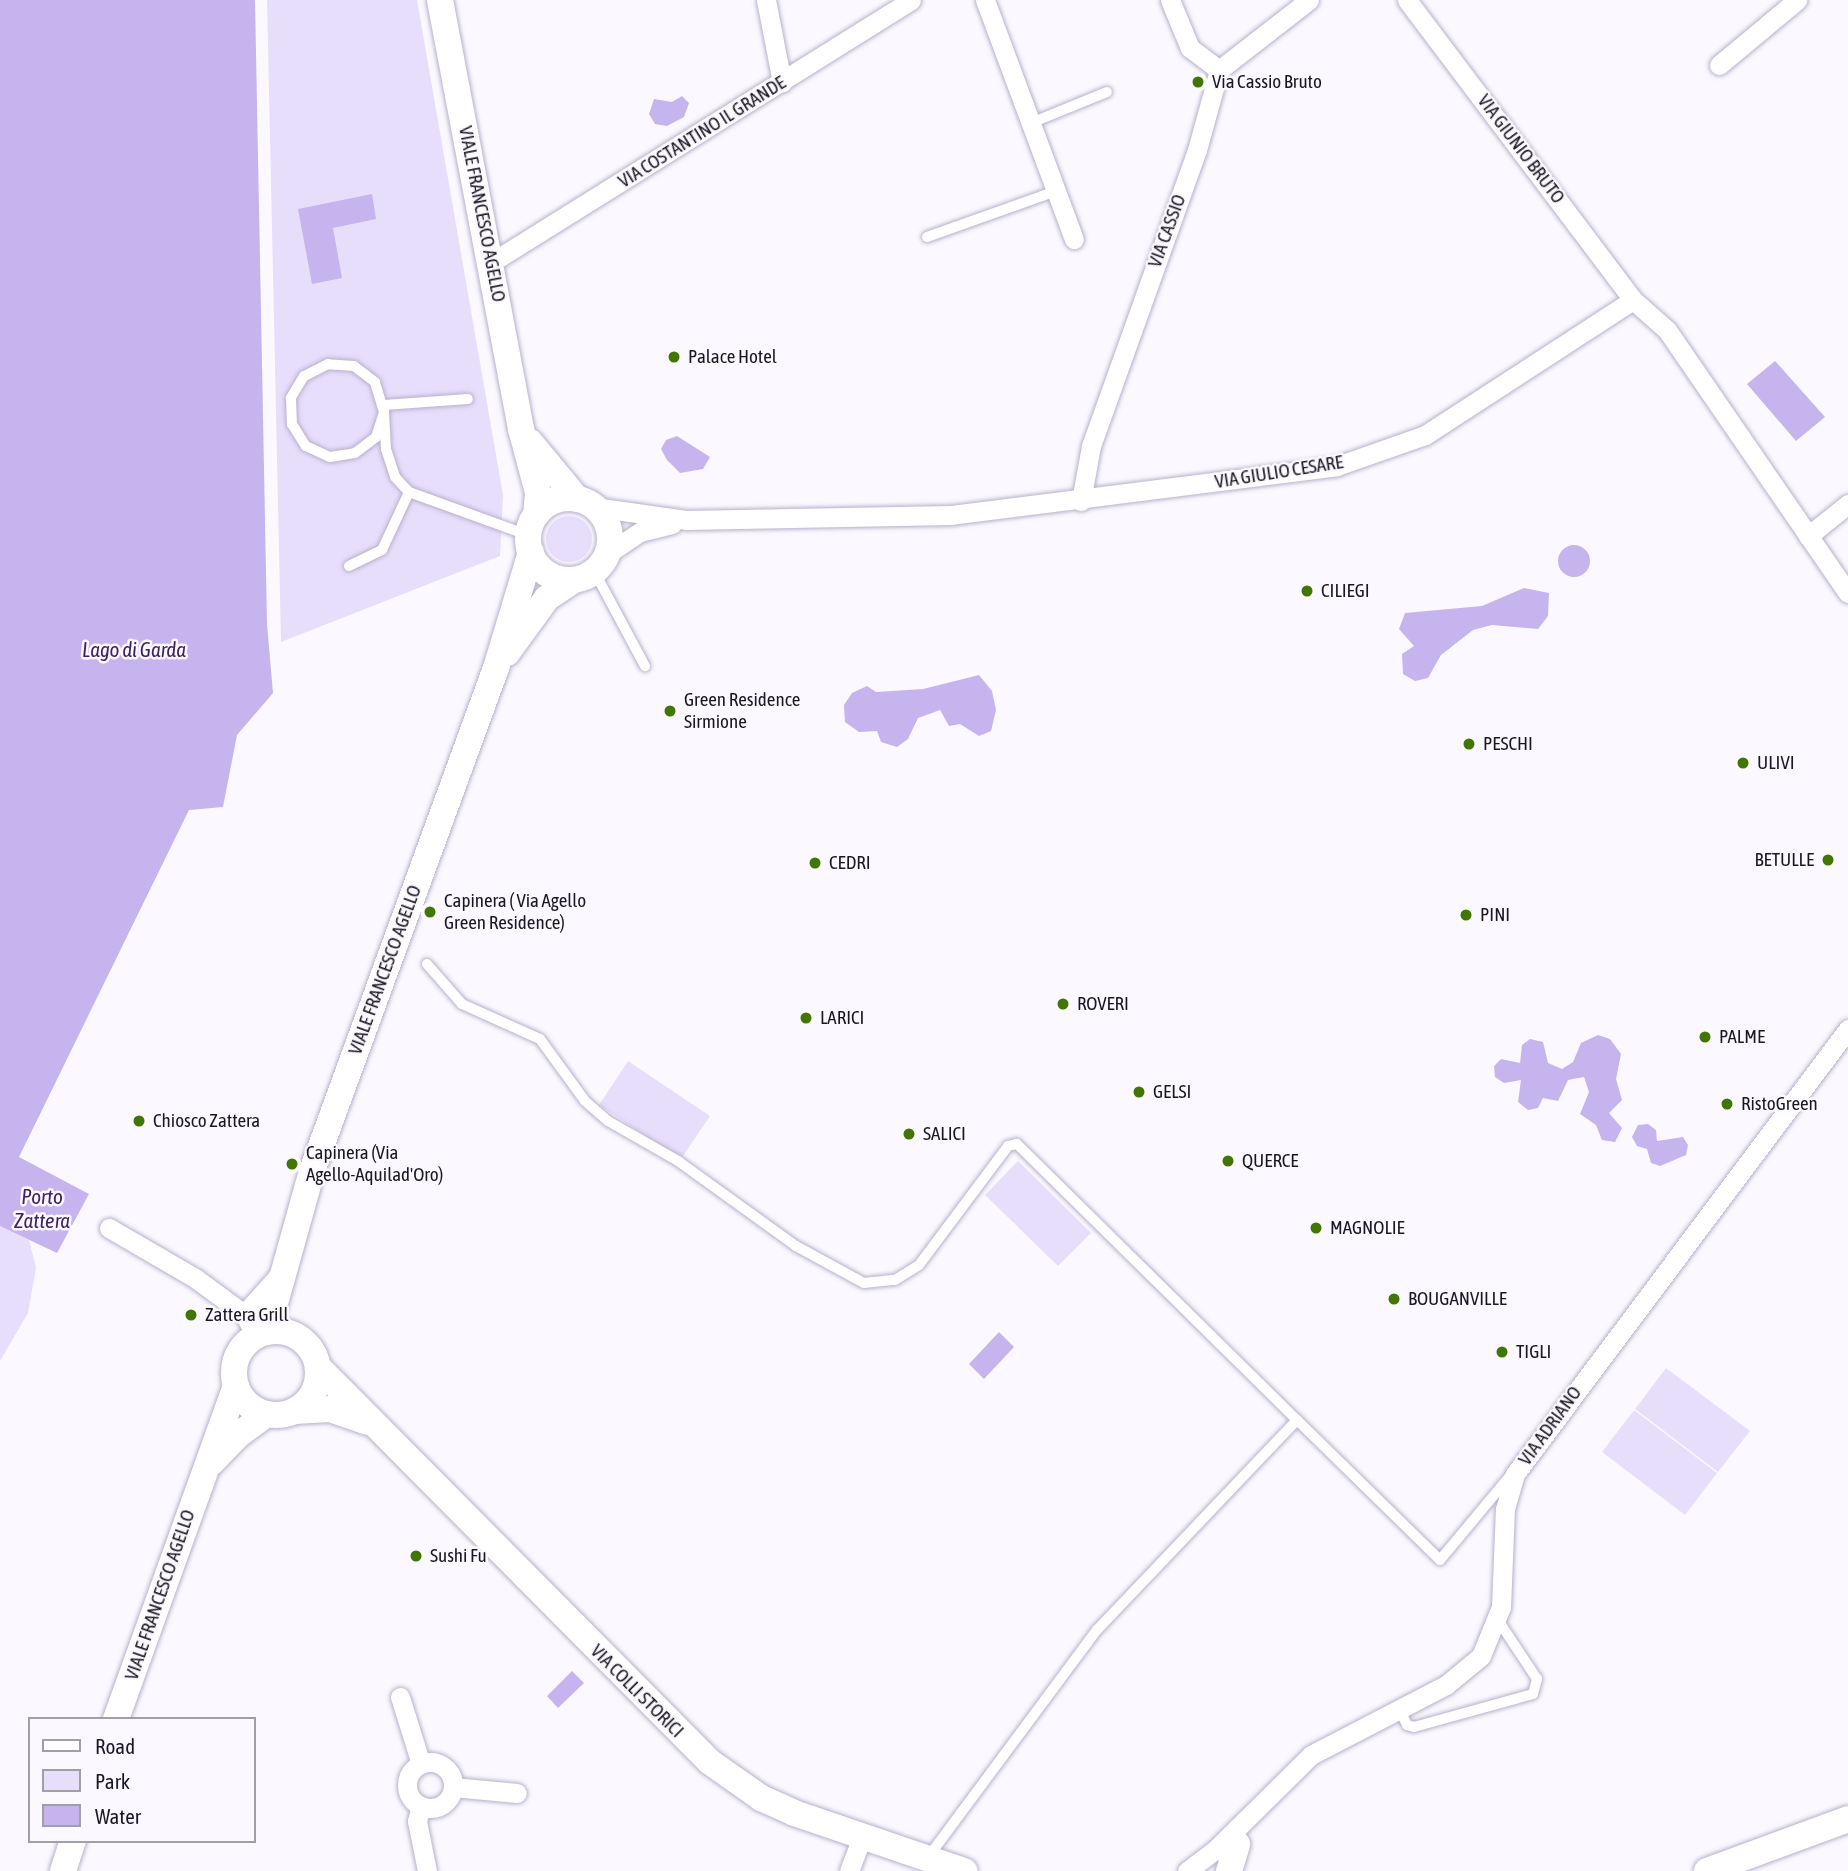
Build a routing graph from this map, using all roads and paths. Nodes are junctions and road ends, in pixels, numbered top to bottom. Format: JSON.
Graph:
{"nodes":[{"id":1,"x":440,"y":0,"type":"edge"},
{"id":2,"x":766,"y":0,"type":"edge"},
{"id":3,"x":911,"y":0,"type":"edge"},
{"id":4,"x":985,"y":0,"type":"edge"},
{"id":5,"x":1170,"y":0,"type":"edge"},
{"id":6,"x":1310,"y":0,"type":"edge"},
{"id":7,"x":1407,"y":0,"type":"edge"},
{"id":8,"x":1797,"y":0,"type":"edge"},
{"id":9,"x":1719,"y":65,"type":"dead end"},
{"id":10,"x":1219,"y":69,"type":"junction"},
{"id":11,"x":782,"y":82,"type":"junction"},
{"id":12,"x":1107,"y":92,"type":"dead end"},
{"id":13,"x":1031,"y":122,"type":"junction"},
{"id":14,"x":1056,"y":191,"type":"junction"},
{"id":15,"x":927,"y":237,"type":"dead end"},
{"id":16,"x":1074,"y":239,"type":"dead end"},
{"id":17,"x":492,"y":262,"type":"junction"},
{"id":18,"x":1633,"y":300,"type":"junction"},
{"id":19,"x":468,"y":398,"type":"dead end"},
{"id":20,"x":384,"y":408,"type":"junction"},
{"id":21,"x":520,"y":429,"type":"junction"},
{"id":22,"x":409,"y":492,"type":"junction"},
{"id":23,"x":1081,"y":501,"type":"junction"},
{"id":24,"x":585,"y":503,"type":"junction"},
{"id":25,"x":1848,"y":504,"type":"edge"},
{"id":26,"x":686,"y":520,"type":"junction"},
{"id":27,"x":532,"y":534,"type":"junction"},
{"id":28,"x":1808,"y":537,"type":"junction"},
{"id":29,"x":349,"y":566,"type":"dead end"},
{"id":30,"x":591,"y":568,"type":"junction"},
{"id":31,"x":1848,"y":593,"type":"edge"},
{"id":32,"x":645,"y":666,"type":"dead end"},
{"id":33,"x":496,"y":668,"type":"junction"},
{"id":34,"x":426,"y":964,"type":"dead end"},
{"id":35,"x":1848,"y":1029,"type":"edge"},
{"id":36,"x":109,"y":1228,"type":"dead end"},
{"id":37,"x":280,"y":1274,"type":"junction"},
{"id":38,"x":256,"y":1327,"type":"junction"},
{"id":39,"x":303,"y":1340,"type":"junction"},
{"id":40,"x":318,"y":1367,"type":"junction"},
{"id":41,"x":236,"y":1386,"type":"junction"},
{"id":42,"x":294,"y":1411,"type":"junction"},
{"id":43,"x":268,"y":1415,"type":"junction"},
{"id":44,"x":1297,"y":1420,"type":"junction"},
{"id":45,"x":368,"y":1422,"type":"junction"},
{"id":46,"x":1528,"y":1454,"type":"junction"},
{"id":47,"x":204,"y":1471,"type":"junction"},
{"id":48,"x":1498,"y":1620,"type":"junction"},
{"id":49,"x":400,"y":1697,"type":"dead end"},
{"id":50,"x":1399,"y":1709,"type":"junction"},
{"id":51,"x":117,"y":1717,"type":"edge"},
{"id":52,"x":421,"y":1764,"type":"junction"},
{"id":53,"x":453,"y":1787,"type":"junction"},
{"id":54,"x":1274,"y":1790,"type":"junction"},
{"id":55,"x":517,"y":1793,"type":"dead end"},
{"id":56,"x":421,"y":1806,"type":"junction"},
{"id":57,"x":1848,"y":1819,"type":"edge"},
{"id":58,"x":862,"y":1837,"type":"junction"},
{"id":59,"x":72,"y":1843,"type":"edge"},
{"id":60,"x":1237,"y":1844,"type":"junction"},
{"id":61,"x":927,"y":1858,"type":"junction"},
{"id":62,"x":63,"y":1871,"type":"edge"},
{"id":63,"x":427,"y":1871,"type":"edge"},
{"id":64,"x":849,"y":1871,"type":"edge"},
{"id":65,"x":964,"y":1871,"type":"edge"},
{"id":66,"x":1187,"y":1871,"type":"edge"},
{"id":67,"x":1222,"y":1871,"type":"edge"},
{"id":68,"x":1229,"y":1871,"type":"edge"},
{"id":69,"x":1707,"y":1871,"type":"edge"}],
"edges":[{"from":1,"to":17,"type":"main road","name":"VIALE FRANCESCO AGELLO"},
{"from":2,"to":11,"type":"street"},
{"from":3,"to":11,"type":"street","name":"VIA COSTANTINO IL GRANDE"},
{"from":4,"to":13,"type":"street"},
{"from":5,"to":10,"type":"street"},
{"from":6,"to":10,"type":"street"},
{"from":7,"to":18,"type":"street","name":"VIA GIUNIO BRUTO"},
{"from":8,"to":9,"type":"street"},
{"from":10,"to":23,"type":"street","name":"VIA CASSIO"},
{"from":11,"to":17,"type":"street","name":"VIA COSTANTINO IL GRANDE"},
{"from":12,"to":13,"type":"lane"},
{"from":13,"to":14,"type":"street"},
{"from":14,"to":15,"type":"lane"},
{"from":14,"to":16,"type":"street"},
{"from":17,"to":21,"type":"main road","name":"VIALE FRANCESCO AGELLO"},
{"from":18,"to":23,"type":"street","name":"VIA GIULIO CESARE"},
{"from":18,"to":28,"type":"street"},
{"from":19,"to":20,"type":"lane"},
{"from":20,"to":20,"type":"lane"},
{"from":20,"to":22,"type":"lane"},
{"from":21,"to":24,"type":"main road","name":"VIALE FRANCESCO AGELLO"},
{"from":21,"to":27,"type":"main road","name":"VIALE FRANCESCO AGELLO"},
{"from":22,"to":27,"type":"lane"},
{"from":22,"to":29,"type":"lane"},
{"from":23,"to":26,"type":"street","name":"VIA GIULIO CESARE"},
{"from":24,"to":26,"type":"street","name":"VIA GIULIO CESARE"},
{"from":24,"to":27,"type":"main road"},
{"from":24,"to":30,"type":"main road"},
{"from":25,"to":28,"type":"street"},
{"from":26,"to":30,"type":"street","name":"VIA GIULIO CESARE"},
{"from":27,"to":30,"type":"main road"},
{"from":27,"to":33,"type":"main road","name":"VIALE FRANCESCO AGELLO"},
{"from":28,"to":31,"type":"street"},
{"from":30,"to":32,"type":"lane"},
{"from":30,"to":33,"type":"main road","name":"VIALE FRANCESCO AGELLO"},
{"from":33,"to":37,"type":"main road","name":"VIALE FRANCESCO AGELLO"},
{"from":34,"to":44,"type":"lane"},
{"from":35,"to":46,"type":"street","name":"VIA ADRIANO"},
{"from":36,"to":38,"type":"street"},
{"from":37,"to":38,"type":"main road","name":"VIALE FRANCESCO AGELLO"},
{"from":37,"to":39,"type":"main road"},
{"from":38,"to":39,"type":"main road"},
{"from":38,"to":41,"type":"main road"},
{"from":39,"to":40,"type":"main road"},
{"from":40,"to":42,"type":"main road"},
{"from":40,"to":45,"type":"main road","name":"VIA COLLI STORICI"},
{"from":41,"to":43,"type":"main road"},
{"from":41,"to":47,"type":"main road","name":"VIALE FRANCESCO AGELLO"},
{"from":42,"to":43,"type":"main road"},
{"from":42,"to":45,"type":"main road","name":"VIA COLLI STORICI"},
{"from":43,"to":47,"type":"main road","name":"VIALE FRANCESCO AGELLO"},
{"from":44,"to":46,"type":"lane"},
{"from":44,"to":61,"type":"lane"},
{"from":45,"to":58,"type":"main road","name":"VIA COLLI STORICI"},
{"from":46,"to":48,"type":"street","name":"VIA ADRIANO"},
{"from":47,"to":51,"type":"main road","name":"VIALE FRANCESCO AGELLO"},
{"from":48,"to":50,"type":"street","name":"VIA ADRIANO"},
{"from":48,"to":50,"type":"lane"},
{"from":49,"to":52,"type":"street"},
{"from":50,"to":54,"type":"street","name":"VIA ADRIANO"},
{"from":52,"to":53,"type":"street"},
{"from":52,"to":56,"type":"street"},
{"from":53,"to":55,"type":"street"},
{"from":53,"to":56,"type":"street"},
{"from":54,"to":60,"type":"street","name":"VIA ADRIANO"},
{"from":54,"to":66,"type":"street","name":"VIA ADRIANO"},
{"from":56,"to":63,"type":"street"},
{"from":57,"to":69,"type":"main road"},
{"from":58,"to":61,"type":"main road","name":"VIA COLLI STORICI"},
{"from":58,"to":64,"type":"street"},
{"from":59,"to":62,"type":"main road"},
{"from":60,"to":67,"type":"street","name":"VIA ADRIANO"},
{"from":60,"to":68,"type":"main road"},
{"from":61,"to":65,"type":"main road","name":"VIA COLLI STORICI"}]}
